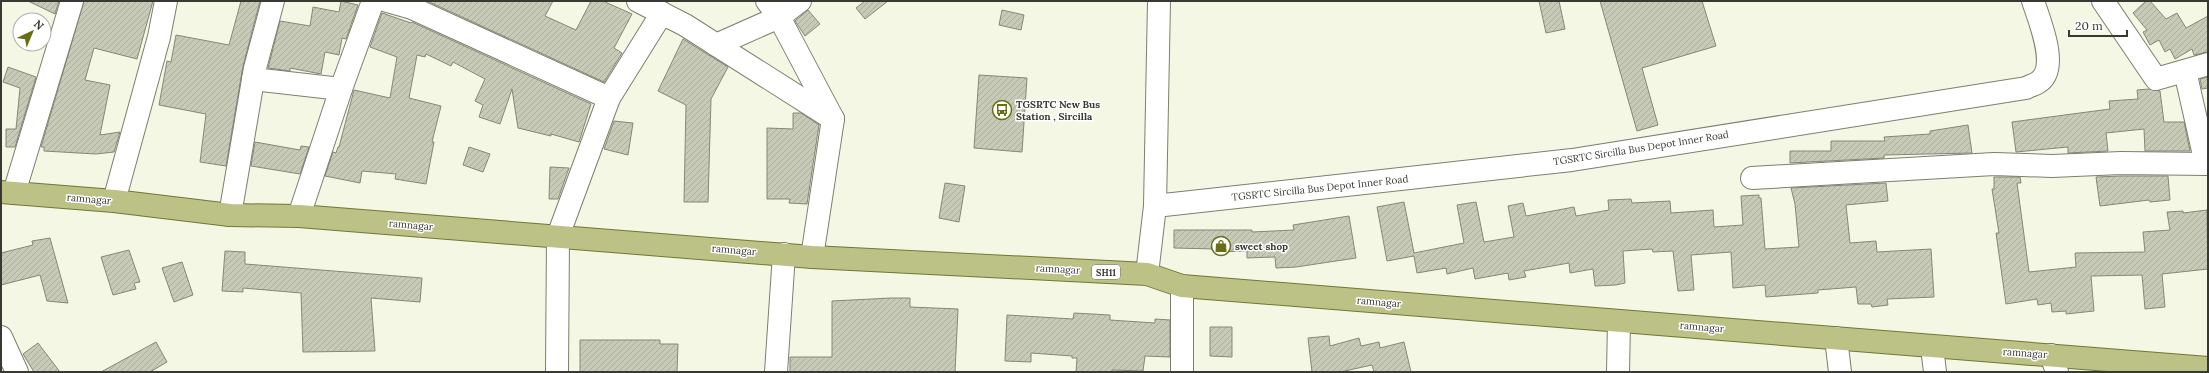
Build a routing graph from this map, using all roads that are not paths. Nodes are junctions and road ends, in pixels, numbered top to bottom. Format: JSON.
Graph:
{"nodes":[{"id":1,"x":72,"y":1,"type":"edge"},
{"id":2,"x":166,"y":1,"type":"edge"},
{"id":3,"x":273,"y":1,"type":"edge"},
{"id":4,"x":373,"y":1,"type":"edge"},
{"id":5,"x":387,"y":1,"type":"edge"},
{"id":6,"x":638,"y":1,"type":"edge"},
{"id":7,"x":800,"y":1,"type":"edge"},
{"id":8,"x":1159,"y":1,"type":"edge"},
{"id":9,"x":2033,"y":1,"type":"edge"},
{"id":10,"x":2103,"y":1,"type":"edge"},
{"id":11,"x":666,"y":7,"type":"edge"},
{"id":12,"x":773,"y":9,"type":"edge"},
{"id":13,"x":716,"y":45,"type":"junction"},
{"id":14,"x":2208,"y":64,"type":"edge"},
{"id":15,"x":2185,"y":71,"type":"junction"},
{"id":16,"x":253,"y":79,"type":"junction"},
{"id":17,"x":341,"y":89,"type":"junction"},
{"id":18,"x":609,"y":98,"type":"junction"},
{"id":19,"x":833,"y":119,"type":"junction"},
{"id":20,"x":2207,"y":164,"type":"edge"},
{"id":21,"x":1752,"y":178,"type":"dead end"},
{"id":22,"x":7,"y":192,"type":"edge"},
{"id":23,"x":114,"y":201,"type":"junction"},
{"id":24,"x":1155,"y":206,"type":"junction"},
{"id":25,"x":230,"y":215,"type":"junction"},
{"id":26,"x":299,"y":216,"type":"junction"},
{"id":27,"x":558,"y":236,"type":"junction"},
{"id":28,"x":784,"y":254,"type":"junction"},
{"id":29,"x":812,"y":256,"type":"junction"},
{"id":30,"x":1147,"y":274,"type":"junction"},
{"id":31,"x":1182,"y":286,"type":"junction"},
{"id":32,"x":1619,"y":321,"type":"junction"},
{"id":33,"x":1,"y":337,"type":"edge"},
{"id":34,"x":1836,"y":338,"type":"junction"},
{"id":35,"x":1932,"y":347,"type":"junction"},
{"id":36,"x":2054,"y":364,"type":"edge"},
{"id":37,"x":2208,"y":368,"type":"edge"},
{"id":38,"x":17,"y":372,"type":"edge"},
{"id":39,"x":558,"y":372,"type":"edge"},
{"id":40,"x":776,"y":372,"type":"edge"},
{"id":41,"x":1182,"y":372,"type":"edge"},
{"id":42,"x":1618,"y":372,"type":"edge"},
{"id":43,"x":1840,"y":372,"type":"edge"},
{"id":44,"x":1935,"y":372,"type":"edge"}],
"edges":[{"from":1,"to":22,"type":"street"},
{"from":2,"to":23,"type":"street"},
{"from":3,"to":16,"type":"street"},
{"from":4,"to":17,"type":"street"},
{"from":5,"to":18,"type":"street"},
{"from":6,"to":11,"type":"street"},
{"from":7,"to":12,"type":"street"},
{"from":8,"to":24,"type":"street"},
{"from":9,"to":24,"type":"street","name":"TGSRTC Sircilla Bus Depot Inner Road"},
{"from":10,"to":15,"type":"street"},
{"from":11,"to":13,"type":"street"},
{"from":11,"to":18,"type":"street"},
{"from":12,"to":13,"type":"street"},
{"from":12,"to":19,"type":"street"},
{"from":13,"to":19,"type":"street"},
{"from":14,"to":15,"type":"street"},
{"from":15,"to":20,"type":"street"},
{"from":16,"to":17,"type":"street"},
{"from":16,"to":25,"type":"street"},
{"from":17,"to":26,"type":"street"},
{"from":18,"to":27,"type":"street"},
{"from":19,"to":29,"type":"street"},
{"from":20,"to":21,"type":"street"},
{"from":22,"to":23,"type":"main road","name":"ramnagar","number":"SH11"},
{"from":23,"to":25,"type":"main road","name":"ramnagar","number":"SH11"},
{"from":24,"to":30,"type":"street"},
{"from":25,"to":26,"type":"main road","name":"ramnagar","number":"SH11"},
{"from":26,"to":27,"type":"main road","name":"ramnagar","number":"SH11"},
{"from":27,"to":28,"type":"main road","name":"ramnagar","number":"SH11"},
{"from":27,"to":39,"type":"street"},
{"from":28,"to":29,"type":"main road","name":"ramnagar","number":"SH11"},
{"from":28,"to":40,"type":"street"},
{"from":29,"to":30,"type":"main road","name":"ramnagar","number":"SH11"},
{"from":30,"to":31,"type":"main road","name":"ramnagar","number":"SH11"},
{"from":31,"to":32,"type":"main road","name":"ramnagar","number":"SH11"},
{"from":31,"to":41,"type":"street"},
{"from":32,"to":34,"type":"main road","name":"ramnagar","number":"SH11"},
{"from":32,"to":42,"type":"street"},
{"from":33,"to":38,"type":"street"},
{"from":34,"to":35,"type":"main road","name":"ramnagar","number":"SH11"},
{"from":34,"to":43,"type":"street"},
{"from":35,"to":36,"type":"main road","name":"ramnagar","number":"SH11"},
{"from":35,"to":44,"type":"street"},
{"from":36,"to":37,"type":"main road","name":"ramnagar","number":"SH11"}]}
